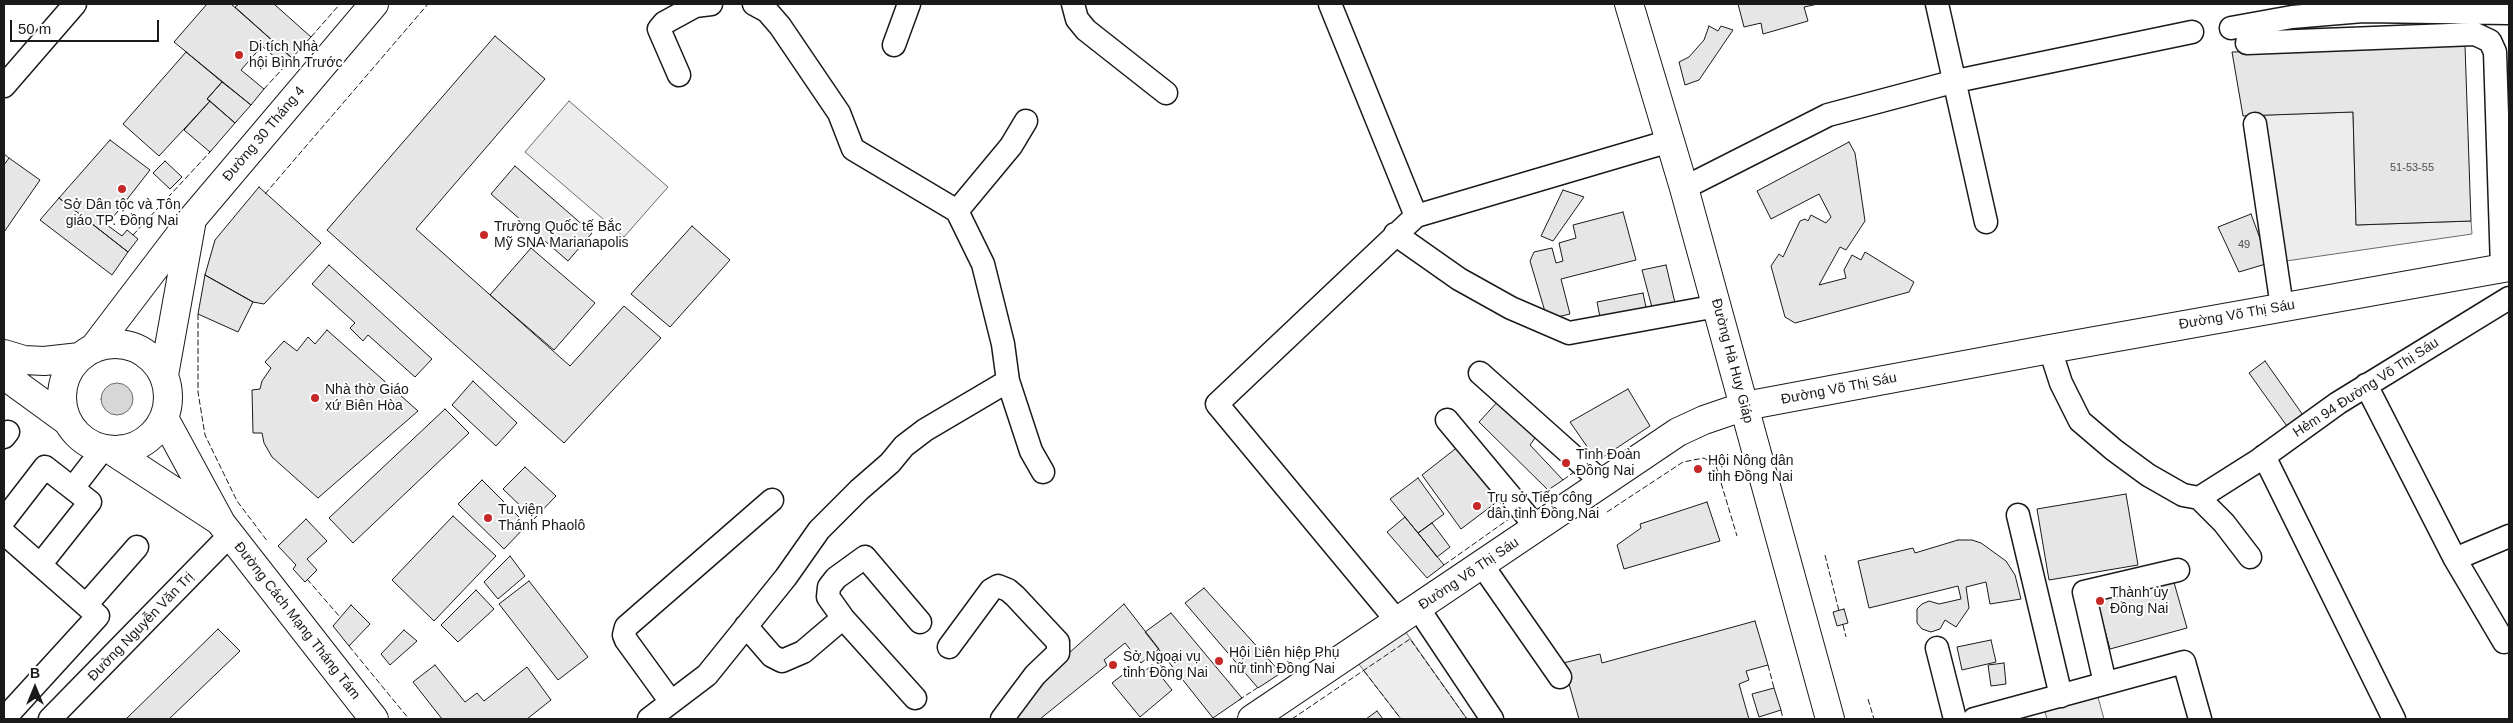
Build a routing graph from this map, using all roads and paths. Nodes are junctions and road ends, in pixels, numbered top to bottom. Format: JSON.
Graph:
{"nodes":[{"id":1,"x":75,"y":4,"type":"edge"},
{"id":2,"x":374,"y":4,"type":"edge"},
{"id":3,"x":711,"y":4,"type":"edge"},
{"id":4,"x":754,"y":4,"type":"edge"},
{"id":5,"x":909,"y":4,"type":"edge"},
{"id":6,"x":1073,"y":4,"type":"edge"},
{"id":7,"x":1330,"y":4,"type":"edge"},
{"id":8,"x":1629,"y":4,"type":"edge"},
{"id":9,"x":1937,"y":4,"type":"edge"},
{"id":10,"x":2382,"y":7,"type":"edge"},
{"id":11,"x":679,"y":9,"type":"edge"},
{"id":12,"x":2509,"y":12,"type":"edge"},
{"id":13,"x":2192,"y":32,"type":"dead end"},
{"id":14,"x":894,"y":44,"type":"dead end"},
{"id":15,"x":679,"y":75,"type":"dead end"},
{"id":16,"x":1956,"y":81,"type":"junction"},
{"id":17,"x":4,"y":86,"type":"edge"},
{"id":18,"x":1166,"y":93,"type":"dead end"},
{"id":19,"x":1026,"y":120,"type":"dead end"},
{"id":20,"x":2255,"y":124,"type":"dead end"},
{"id":21,"x":1670,"y":141,"type":"junction"},
{"id":22,"x":1684,"y":188,"type":"junction"},
{"id":23,"x":957,"y":211,"type":"junction"},
{"id":24,"x":1416,"y":216,"type":"junction"},
{"id":25,"x":192,"y":219,"type":"junction"},
{"id":26,"x":1986,"y":222,"type":"dead end"},
{"id":27,"x":1395,"y":234,"type":"junction"},
{"id":28,"x":2506,"y":267,"type":"edge"},
{"id":29,"x":2509,"y":298,"type":"edge"},
{"id":30,"x":1717,"y":306,"type":"junction"},
{"id":31,"x":2282,"y":307,"type":"junction"},
{"id":32,"x":2050,"y":348,"type":"junction"},
{"id":33,"x":86,"y":353,"type":"junction"},
{"id":34,"x":4,"y":354,"type":"edge"},
{"id":35,"x":1480,"y":372,"type":"dead end"},
{"id":36,"x":164,"y":374,"type":"junction"},
{"id":37,"x":4,"y":375,"type":"edge"},
{"id":38,"x":1008,"y":381,"type":"junction"},
{"id":39,"x":2366,"y":385,"type":"junction"},
{"id":40,"x":1744,"y":406,"type":"junction"},
{"id":41,"x":164,"y":418,"type":"junction"},
{"id":42,"x":1447,"y":420,"type":"dead end"},
{"id":43,"x":67,"y":421,"type":"junction"},
{"id":44,"x":107,"y":450,"type":"junction"},
{"id":45,"x":2264,"y":456,"type":"junction"},
{"id":46,"x":1043,"y":472,"type":"dead end"},
{"id":47,"x":1603,"y":483,"type":"junction"},
{"id":48,"x":72,"y":488,"type":"junction"},
{"id":49,"x":2199,"y":498,"type":"junction"},
{"id":50,"x":772,"y":500,"type":"dead end"},
{"id":51,"x":2018,"y":515,"type":"dead end"},
{"id":52,"x":4,"y":520,"type":"edge"},
{"id":53,"x":226,"y":528,"type":"junction"},
{"id":54,"x":1537,"y":528,"type":"junction"},
{"id":55,"x":4,"y":533,"type":"edge"},
{"id":56,"x":2509,"y":536,"type":"edge"},
{"id":57,"x":137,"y":547,"type":"dead end"},
{"id":58,"x":2250,"y":557,"type":"dead end"},
{"id":59,"x":2455,"y":559,"type":"junction"},
{"id":60,"x":40,"y":565,"type":"junction"},
{"id":61,"x":1482,"y":565,"type":"junction"},
{"id":62,"x":2178,"y":570,"type":"dead end"},
{"id":63,"x":86,"y":606,"type":"junction"},
{"id":64,"x":1408,"y":615,"type":"junction"},
{"id":65,"x":843,"y":618,"type":"junction"},
{"id":66,"x":920,"y":622,"type":"dead end"},
{"id":67,"x":746,"y":626,"type":"junction"},
{"id":68,"x":2504,"y":642,"type":"dead end"},
{"id":69,"x":949,"y":647,"type":"dead end"},
{"id":70,"x":1937,"y":648,"type":"dead end"},
{"id":71,"x":1560,"y":676,"type":"dead end"},
{"id":72,"x":2105,"y":684,"type":"junction"},
{"id":73,"x":2061,"y":696,"type":"junction"},
{"id":74,"x":915,"y":698,"type":"dead end"},
{"id":75,"x":671,"y":702,"type":"junction"},
{"id":76,"x":2016,"y":714,"type":"edge"},
{"id":77,"x":4,"y":719,"type":"edge"},
{"id":78,"x":50,"y":719,"type":"edge"},
{"id":79,"x":374,"y":719,"type":"edge"},
{"id":80,"x":649,"y":719,"type":"edge"},
{"id":81,"x":1002,"y":719,"type":"edge"},
{"id":82,"x":1252,"y":719,"type":"edge"},
{"id":83,"x":1492,"y":719,"type":"edge"},
{"id":84,"x":1830,"y":719,"type":"edge"},
{"id":85,"x":1955,"y":719,"type":"edge"},
{"id":86,"x":1974,"y":719,"type":"edge"},
{"id":87,"x":2200,"y":719,"type":"edge"},
{"id":88,"x":2394,"y":719,"type":"edge"}],
"edges":[{"from":1,"to":17,"type":"street"},
{"from":2,"to":25,"type":"main road","name":"Đường 30 Tháng 4"},
{"from":3,"to":11,"type":"street"},
{"from":4,"to":23,"type":"street"},
{"from":5,"to":14,"type":"street"},
{"from":6,"to":18,"type":"street"},
{"from":7,"to":24,"type":"street"},
{"from":8,"to":21,"type":"main road","name":"Đường Hà Huy Giáp"},
{"from":9,"to":16,"type":"street"},
{"from":10,"to":12,"type":"street"},
{"from":10,"to":28,"type":"street"},
{"from":11,"to":15,"type":"street"},
{"from":13,"to":16,"type":"street"},
{"from":16,"to":22,"type":"street"},
{"from":16,"to":26,"type":"street"},
{"from":19,"to":23,"type":"street"},
{"from":20,"to":31,"type":"street"},
{"from":21,"to":22,"type":"main road","name":"Đường Hà Huy Giáp"},
{"from":21,"to":24,"type":"street"},
{"from":22,"to":30,"type":"main road","name":"Đường Hà Huy Giáp"},
{"from":23,"to":38,"type":"street"},
{"from":24,"to":27,"type":"street"},
{"from":25,"to":33,"type":"main road","name":"Đường 30 Tháng 4"},
{"from":25,"to":36,"type":"main road"},
{"from":27,"to":30,"type":"street"},
{"from":27,"to":64,"type":"street"},
{"from":28,"to":31,"type":"main road","name":"Đường Võ Thị Sáu"},
{"from":29,"to":39,"type":"street","name":"Hẻm 94 Đường Võ Thị Sáu"},
{"from":30,"to":40,"type":"main road","name":"Đường Hà Huy Giáp"},
{"from":31,"to":32,"type":"main road","name":"Đường Võ Thị Sáu"},
{"from":32,"to":40,"type":"main road","name":"Đường Võ Thị Sáu"},
{"from":32,"to":49,"type":"street"},
{"from":33,"to":34,"type":"main road"},
{"from":33,"to":36,"type":"main road"},
{"from":33,"to":43,"type":"main road"},
{"from":35,"to":47,"type":"street"},
{"from":36,"to":41,"type":"main road"},
{"from":37,"to":43,"type":"main road"},
{"from":38,"to":46,"type":"street"},
{"from":38,"to":67,"type":"street"},
{"from":39,"to":45,"type":"street","name":"Hẻm 94 Đường Võ Thị Sáu"},
{"from":39,"to":59,"type":"street"},
{"from":40,"to":47,"type":"main road","name":"Đường Võ Thị Sáu"},
{"from":40,"to":84,"type":"main road","name":"Đường Hà Huy Giáp"},
{"from":41,"to":44,"type":"main road"},
{"from":41,"to":53,"type":"main road","name":"Đường Cách Mạng Tháng Tám"},
{"from":42,"to":54,"type":"street"},
{"from":43,"to":44,"type":"main road"},
{"from":44,"to":48,"type":"street"},
{"from":44,"to":53,"type":"main road","name":"Đường Cách Mạng Tháng Tám"},
{"from":45,"to":49,"type":"street","name":"Hẻm 94 Đường Võ Thị Sáu"},
{"from":45,"to":88,"type":"street"},
{"from":47,"to":54,"type":"main road","name":"Đường Võ Thị Sáu"},
{"from":48,"to":52,"type":"street"},
{"from":48,"to":60,"type":"street"},
{"from":49,"to":58,"type":"street"},
{"from":50,"to":75,"type":"street"},
{"from":51,"to":73,"type":"street"},
{"from":53,"to":78,"type":"street","name":"Đường Nguyễn Văn Trị"},
{"from":53,"to":79,"type":"main road","name":"Đường Cách Mạng Tháng Tám"},
{"from":54,"to":61,"type":"main road","name":"Đường Võ Thị Sáu"},
{"from":55,"to":60,"type":"street"},
{"from":56,"to":59,"type":"street"},
{"from":57,"to":63,"type":"street"},
{"from":59,"to":68,"type":"street"},
{"from":60,"to":63,"type":"street"},
{"from":61,"to":64,"type":"main road","name":"Đường Võ Thị Sáu"},
{"from":61,"to":71,"type":"street"},
{"from":62,"to":72,"type":"street"},
{"from":63,"to":77,"type":"street"},
{"from":64,"to":82,"type":"main road","name":"Đường Võ Thị Sáu"},
{"from":64,"to":83,"type":"street"},
{"from":65,"to":66,"type":"street"},
{"from":65,"to":67,"type":"street"},
{"from":65,"to":74,"type":"street"},
{"from":67,"to":75,"type":"street"},
{"from":69,"to":81,"type":"street"},
{"from":70,"to":85,"type":"street"},
{"from":72,"to":73,"type":"street"},
{"from":72,"to":87,"type":"street"},
{"from":73,"to":76,"type":"street"},
{"from":75,"to":80,"type":"street"},
{"from":76,"to":86,"type":"street"}]}
